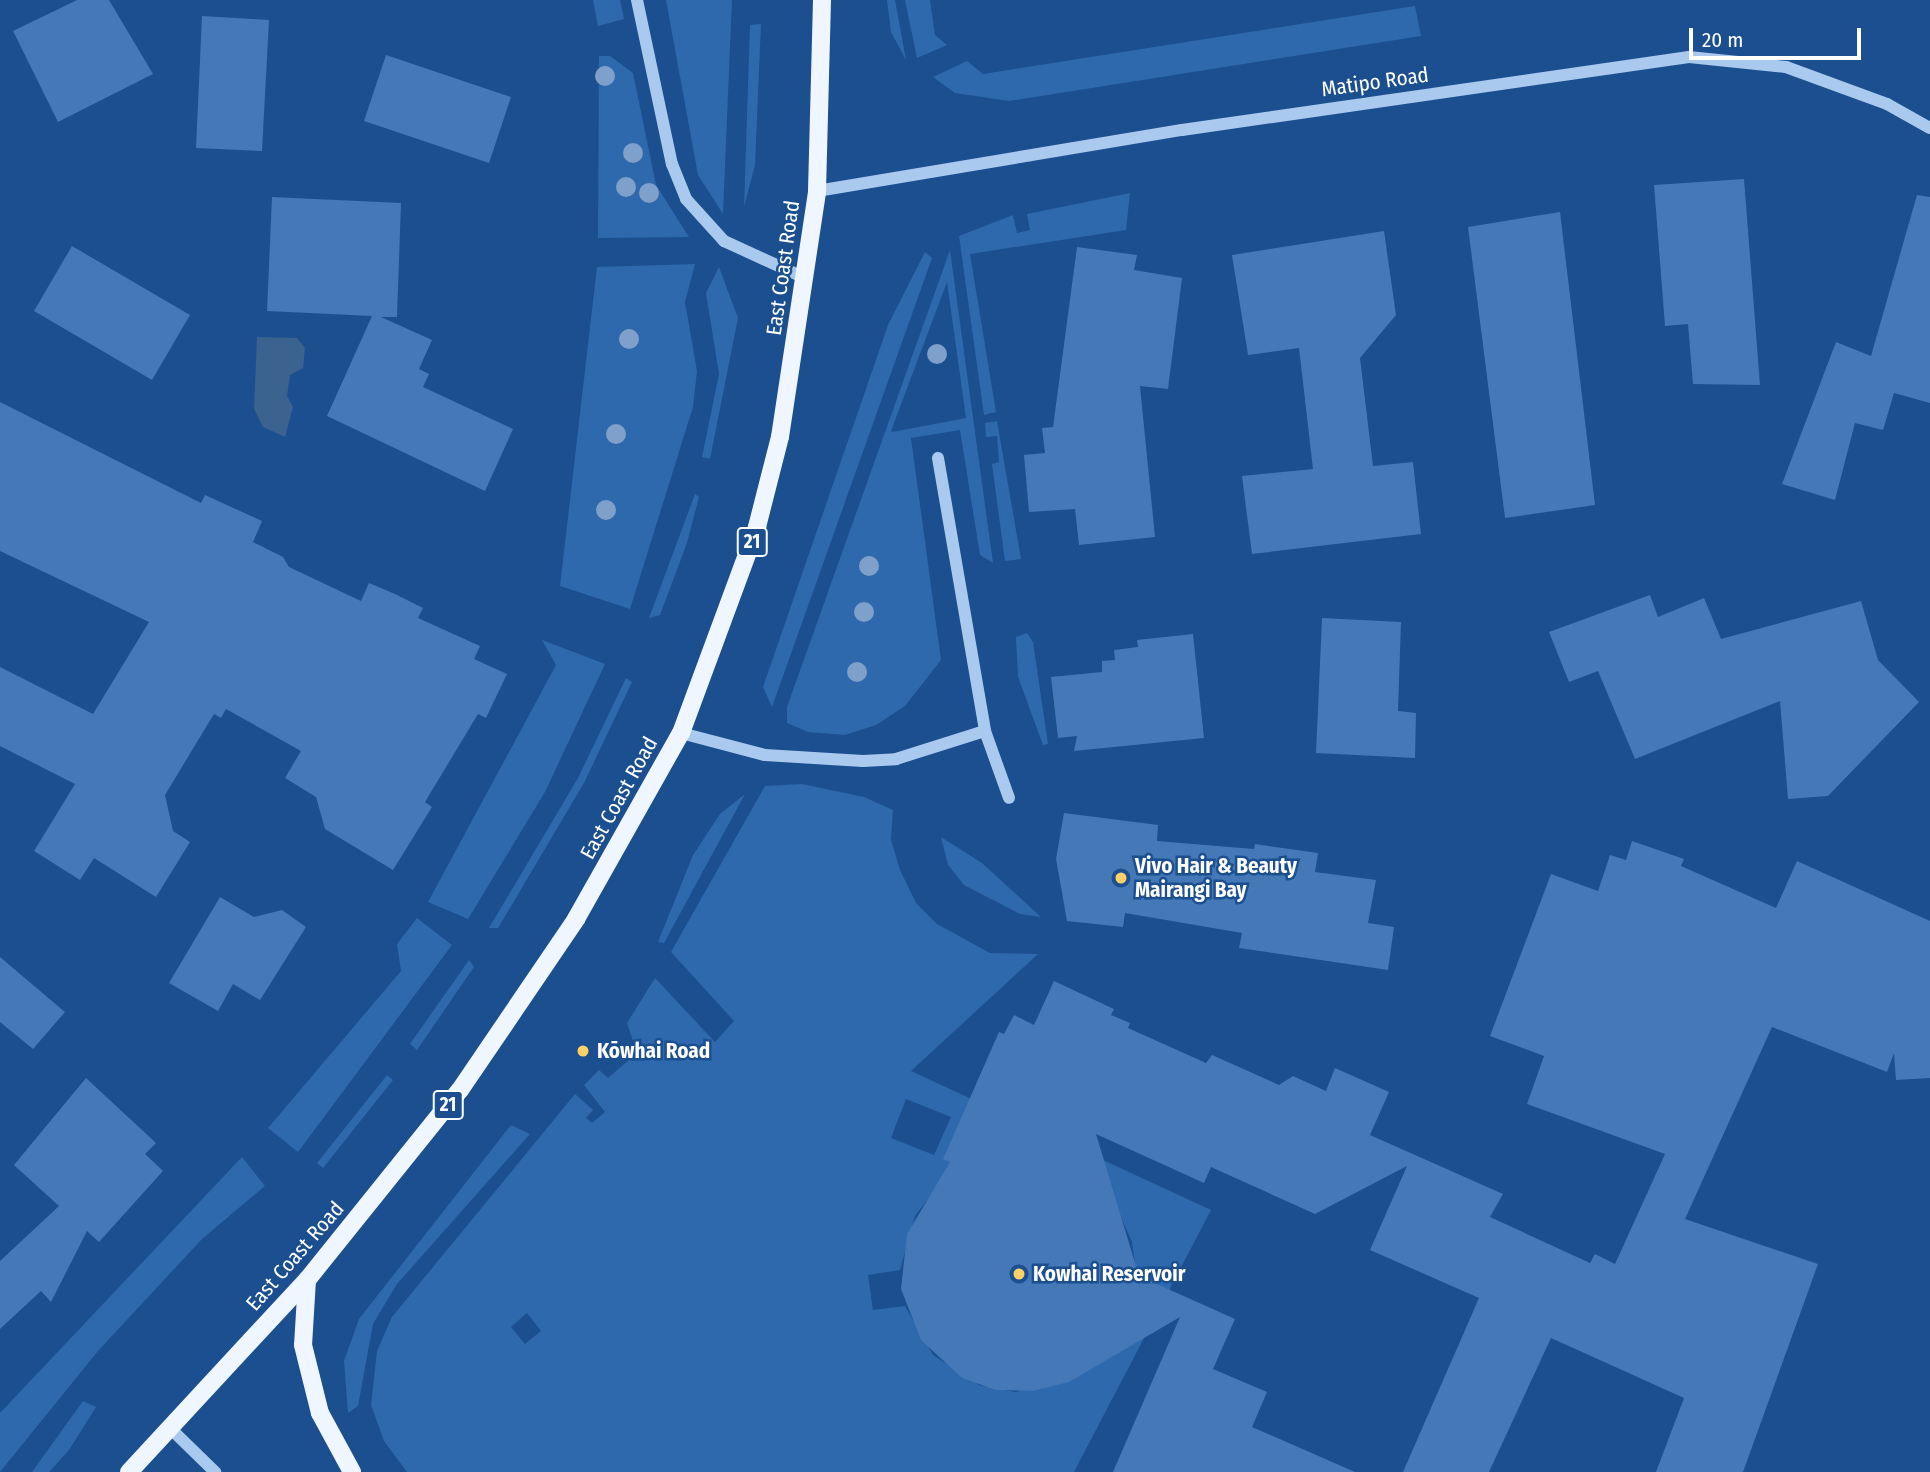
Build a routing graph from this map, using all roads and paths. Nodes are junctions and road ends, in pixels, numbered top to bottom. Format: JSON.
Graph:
{"nodes":[{"id":1,"x":637,"y":0,"type":"edge"},
{"id":2,"x":822,"y":0,"type":"edge"},
{"id":3,"x":1930,"y":128,"type":"edge"},
{"id":4,"x":817,"y":191,"type":"junction"},
{"id":5,"x":805,"y":278,"type":"junction"},
{"id":6,"x":938,"y":457,"type":"dead end"},
{"id":7,"x":985,"y":732,"type":"junction"},
{"id":8,"x":681,"y":733,"type":"junction"},
{"id":9,"x":1009,"y":798,"type":"dead end"},
{"id":10,"x":307,"y":1280,"type":"junction"},
{"id":11,"x":171,"y":1429,"type":"junction"},
{"id":12,"x":129,"y":1472,"type":"edge"},
{"id":13,"x":215,"y":1472,"type":"edge"},
{"id":14,"x":352,"y":1472,"type":"edge"}],
"edges":[{"from":1,"to":5,"type":"street"},
{"from":2,"to":4,"type":"main road","name":"East Coast Road","number":"21"},
{"from":3,"to":4,"type":"street","name":"Matipo Road"},
{"from":4,"to":5,"type":"main road","name":"East Coast Road","number":"21"},
{"from":5,"to":8,"type":"main road","name":"East Coast Road","number":"21"},
{"from":6,"to":7,"type":"street"},
{"from":7,"to":8,"type":"street"},
{"from":7,"to":9,"type":"street"},
{"from":8,"to":10,"type":"main road","name":"East Coast Road","number":"21"},
{"from":10,"to":11,"type":"main road","name":"East Coast Road","number":"21"},
{"from":10,"to":14,"type":"main road"},
{"from":11,"to":12,"type":"main road","name":"East Coast Road","number":"21"},
{"from":11,"to":13,"type":"street"}]}
